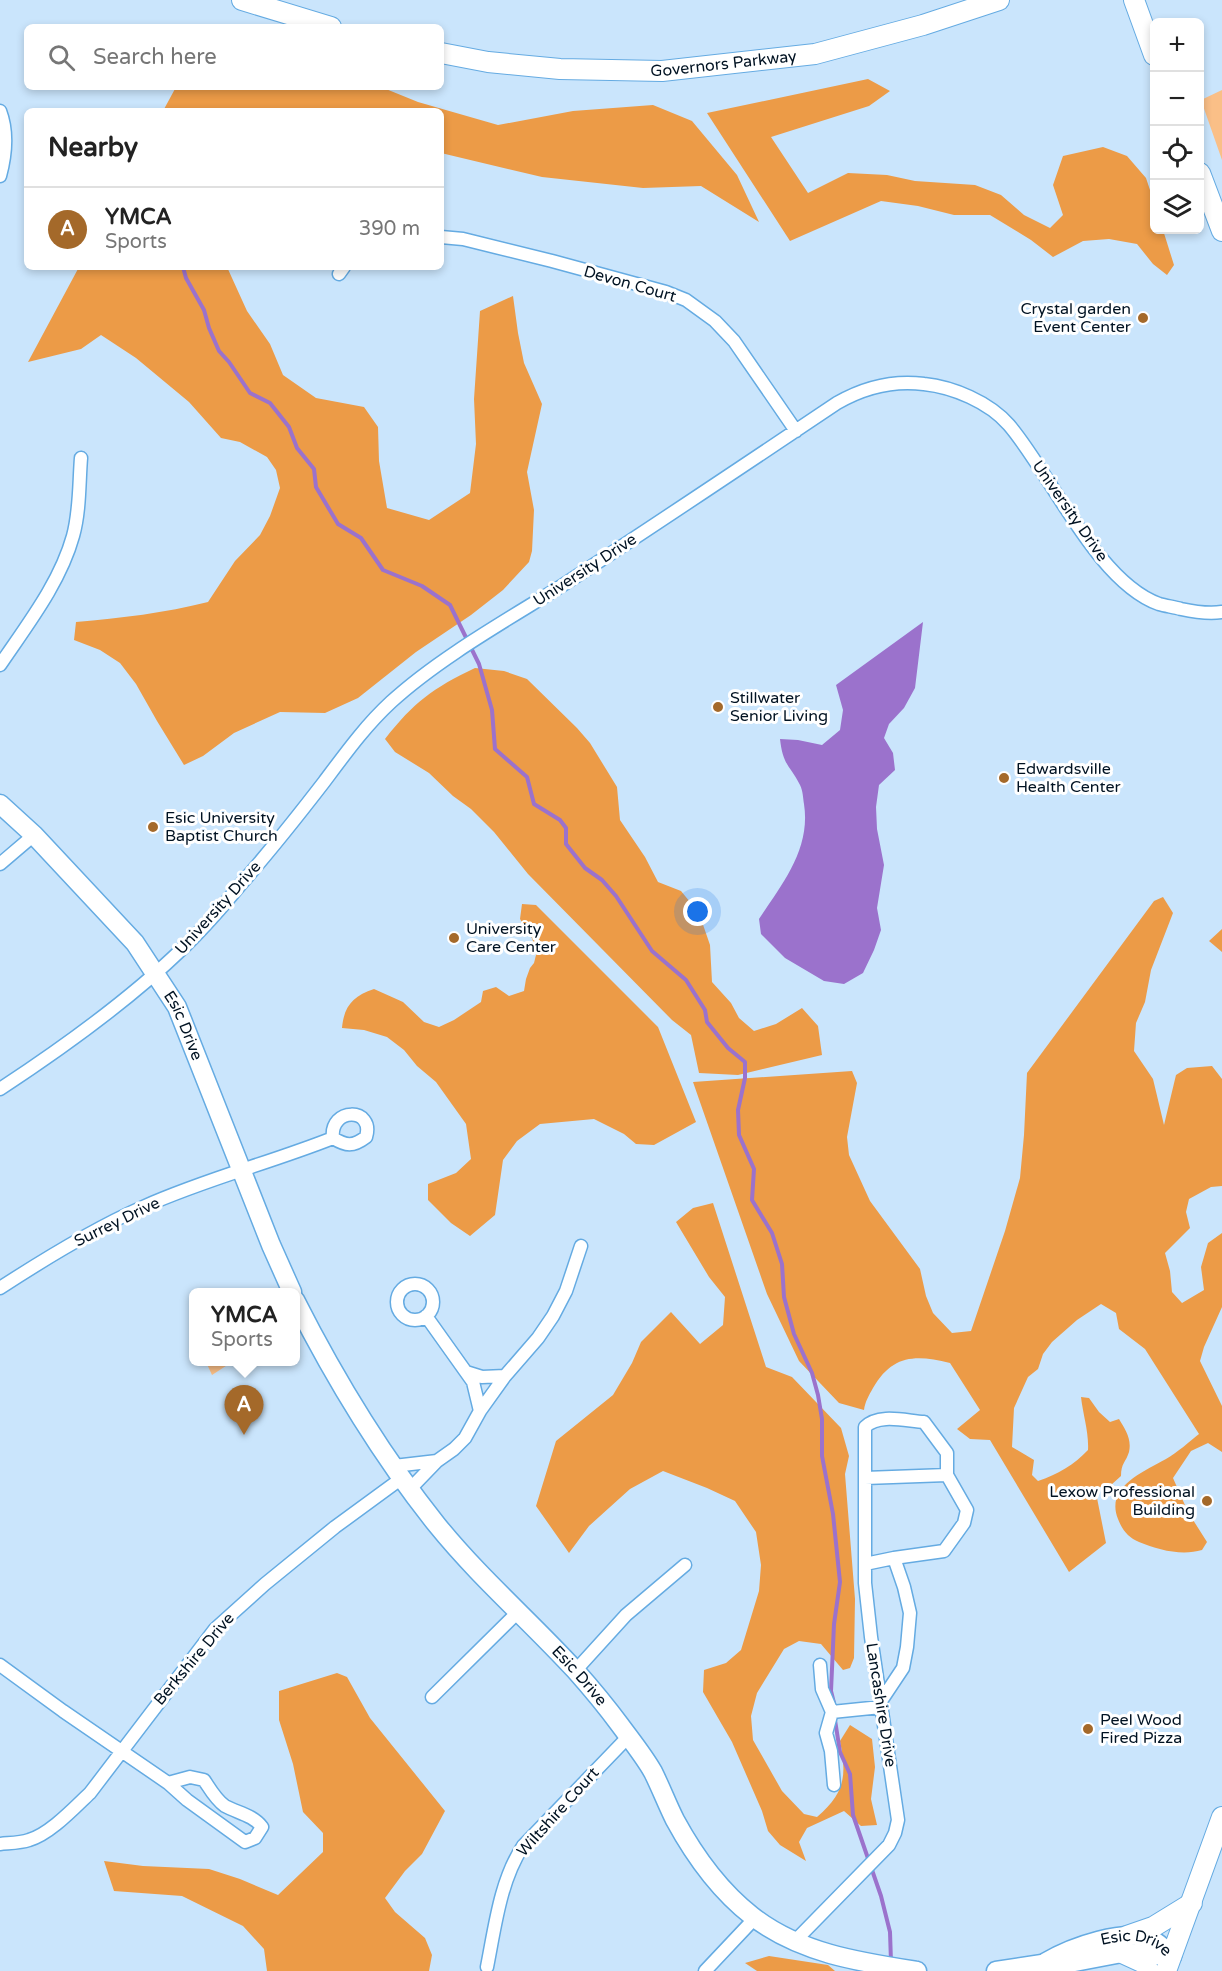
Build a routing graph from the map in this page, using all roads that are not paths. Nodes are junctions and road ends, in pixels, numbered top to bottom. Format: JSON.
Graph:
{"nodes":[{"id":1,"x":242,"y":0,"type":"edge"},
{"id":2,"x":999,"y":0,"type":"edge"},
{"id":3,"x":1134,"y":0,"type":"edge"},
{"id":4,"x":321,"y":24,"type":"edge"},
{"id":5,"x":1150,"y":42,"type":"edge"},
{"id":6,"x":444,"y":54,"type":"edge"},
{"id":7,"x":0,"y":111,"type":"edge"},
{"id":8,"x":0,"y":176,"type":"edge"},
{"id":9,"x":1203,"y":180,"type":"edge"},
{"id":10,"x":1222,"y":231,"type":"edge"},
{"id":11,"x":444,"y":237,"type":"edge"},
{"id":12,"x":796,"y":431,"type":"junction"},
{"id":13,"x":81,"y":458,"type":"dead end"},
{"id":14,"x":1222,"y":612,"type":"edge"},
{"id":15,"x":0,"y":665,"type":"edge"},
{"id":16,"x":0,"y":804,"type":"edge"},
{"id":17,"x":34,"y":835,"type":"junction"},
{"id":18,"x":0,"y":864,"type":"edge"},
{"id":19,"x":156,"y":973,"type":"junction"},
{"id":20,"x":0,"y":1089,"type":"edge"},
{"id":21,"x":333,"y":1138,"type":"dead end"},
{"id":22,"x":242,"y":1169,"type":"junction"},
{"id":23,"x":581,"y":1246,"type":"dead end"},
{"id":24,"x":0,"y":1288,"type":"edge"},
{"id":25,"x":290,"y":1288,"type":"edge"},
{"id":26,"x":300,"y":1310,"type":"edge"},
{"id":27,"x":426,"y":1316,"type":"dead end"},
{"id":28,"x":466,"y":1372,"type":"junction"},
{"id":29,"x":505,"y":1376,"type":"junction"},
{"id":30,"x":480,"y":1411,"type":"junction"},
{"id":31,"x":437,"y":1461,"type":"junction"},
{"id":32,"x":946,"y":1475,"type":"junction"},
{"id":33,"x":402,"y":1478,"type":"junction"},
{"id":34,"x":865,"y":1478,"type":"junction"},
{"id":35,"x":894,"y":1558,"type":"junction"},
{"id":36,"x":865,"y":1564,"type":"junction"},
{"id":37,"x":685,"y":1565,"type":"dead end"},
{"id":38,"x":518,"y":1612,"type":"junction"},
{"id":39,"x":0,"y":1665,"type":"edge"},
{"id":40,"x":820,"y":1665,"type":"dead end"},
{"id":41,"x":576,"y":1670,"type":"junction"},
{"id":42,"x":432,"y":1697,"type":"dead end"},
{"id":43,"x":881,"y":1704,"type":"junction"},
{"id":44,"x":832,"y":1712,"type":"junction"},
{"id":45,"x":628,"y":1737,"type":"junction"},
{"id":46,"x":121,"y":1751,"type":"junction"},
{"id":47,"x":168,"y":1783,"type":"junction"},
{"id":48,"x":834,"y":1785,"type":"dead end"},
{"id":49,"x":1222,"y":1817,"type":"edge"},
{"id":50,"x":0,"y":1844,"type":"edge"},
{"id":51,"x":1192,"y":1903,"type":"junction"},
{"id":52,"x":755,"y":1918,"type":"junction"},
{"id":53,"x":794,"y":1942,"type":"junction"},
{"id":54,"x":1124,"y":1944,"type":"junction"},
{"id":55,"x":1169,"y":1964,"type":"edge"},
{"id":56,"x":487,"y":1967,"type":"dead end"},
{"id":57,"x":705,"y":1971,"type":"edge"},
{"id":58,"x":917,"y":1971,"type":"edge"},
{"id":59,"x":996,"y":1971,"type":"edge"},
{"id":60,"x":1149,"y":1971,"type":"edge"}],
"edges":[{"from":1,"to":4,"type":"main road"},
{"from":2,"to":6,"type":"main road","name":"Governors Parkway"},
{"from":3,"to":5,"type":"main road"},
{"from":7,"to":8,"type":"street"},
{"from":9,"to":10,"type":"main road"},
{"from":11,"to":12,"type":"street","name":"Devon Court"},
{"from":12,"to":14,"type":"street","name":"University Drive"},
{"from":12,"to":19,"type":"street","name":"University Drive"},
{"from":13,"to":15,"type":"street"},
{"from":16,"to":17,"type":"street","name":"Esic Drive"},
{"from":17,"to":18,"type":"street"},
{"from":17,"to":19,"type":"street","name":"Esic Drive"},
{"from":19,"to":20,"type":"street","name":"University Drive"},
{"from":19,"to":22,"type":"street","name":"Esic Drive"},
{"from":21,"to":22,"type":"street","name":"Surrey Drive"},
{"from":22,"to":24,"type":"street","name":"Surrey Drive"},
{"from":22,"to":25,"type":"street","name":"Esic Drive"},
{"from":23,"to":29,"type":"street","name":"Berkshire Drive"},
{"from":26,"to":33,"type":"street","name":"Esic Drive"},
{"from":27,"to":28,"type":"street"},
{"from":28,"to":29,"type":"street"},
{"from":28,"to":30,"type":"street"},
{"from":29,"to":30,"type":"street","name":"Berkshire Drive"},
{"from":30,"to":31,"type":"street","name":"Berkshire Drive"},
{"from":31,"to":33,"type":"street"},
{"from":31,"to":33,"type":"street","name":"Berkshire Drive"},
{"from":32,"to":34,"type":"street"},
{"from":32,"to":34,"type":"street","name":"Lancashire Drive"},
{"from":32,"to":35,"type":"street"},
{"from":33,"to":38,"type":"street","name":"Esic Drive"},
{"from":33,"to":46,"type":"street","name":"Berkshire Drive"},
{"from":34,"to":36,"type":"street","name":"Lancashire Drive"},
{"from":35,"to":36,"type":"street"},
{"from":35,"to":43,"type":"street"},
{"from":36,"to":43,"type":"street","name":"Lancashire Drive"},
{"from":37,"to":41,"type":"street"},
{"from":38,"to":41,"type":"street","name":"Esic Drive"},
{"from":38,"to":42,"type":"street"},
{"from":39,"to":46,"type":"street"},
{"from":40,"to":44,"type":"street"},
{"from":41,"to":45,"type":"street","name":"Esic Drive"},
{"from":43,"to":44,"type":"street"},
{"from":43,"to":53,"type":"street","name":"Lancashire Drive"},
{"from":44,"to":48,"type":"street"},
{"from":45,"to":52,"type":"street","name":"Esic Drive"},
{"from":45,"to":56,"type":"street","name":"Wiltshire Court"},
{"from":46,"to":47,"type":"street"},
{"from":46,"to":50,"type":"street","name":"Berkshire Drive"},
{"from":47,"to":47,"type":"street"},
{"from":49,"to":51,"type":"main road"},
{"from":51,"to":54,"type":"main road"},
{"from":51,"to":55,"type":"main road"},
{"from":52,"to":53,"type":"street","name":"Esic Drive"},
{"from":52,"to":57,"type":"street"},
{"from":53,"to":58,"type":"street","name":"Esic Drive"},
{"from":54,"to":55,"type":"street","name":"Esic Drive"},
{"from":54,"to":59,"type":"street","name":"Esic Drive"},
{"from":54,"to":60,"type":"main road"}]}
